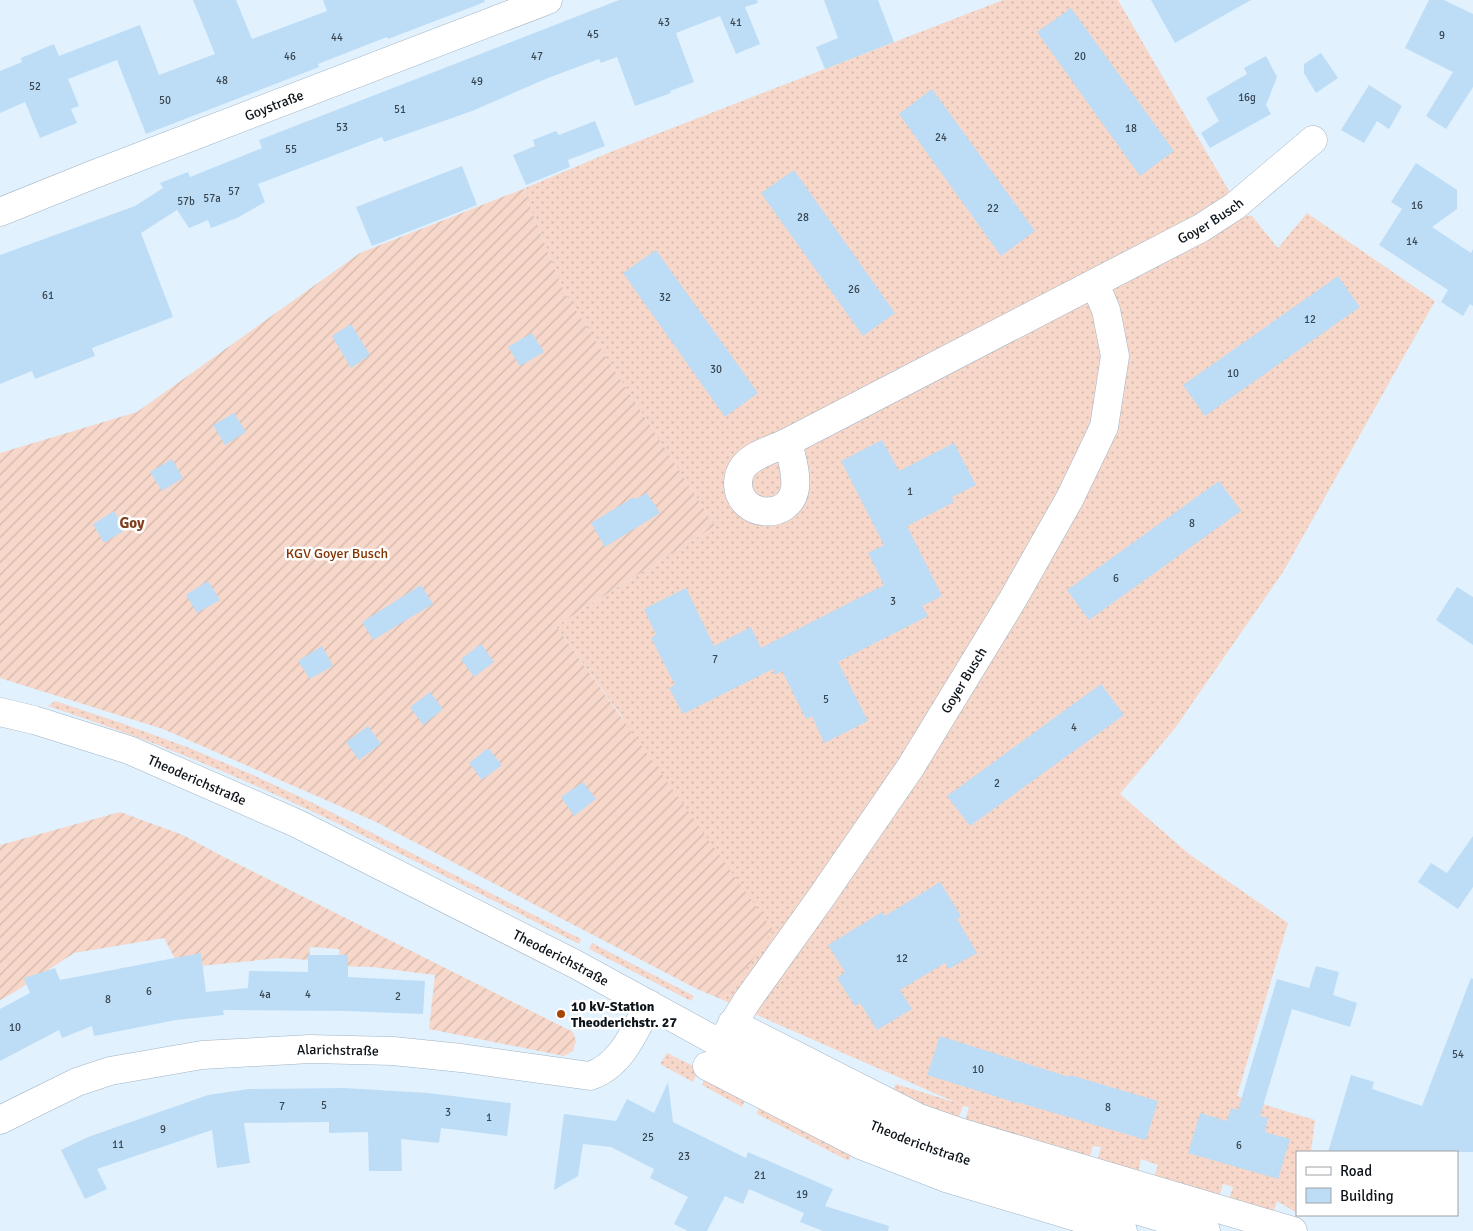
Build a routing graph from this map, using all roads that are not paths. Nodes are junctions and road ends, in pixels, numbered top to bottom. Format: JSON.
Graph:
{"nodes":[{"id":1,"x":548,"y":0,"type":"edge"},
{"id":2,"x":1313,"y":140,"type":"dead end"},
{"id":3,"x":0,"y":212,"type":"edge"},
{"id":4,"x":1095,"y":284,"type":"junction"},
{"id":5,"x":788,"y":442,"type":"dead end"},
{"id":6,"x":0,"y":712,"type":"edge"},
{"id":7,"x":649,"y":1004,"type":"junction"},
{"id":8,"x":720,"y":1044,"type":"junction"},
{"id":9,"x":0,"y":1120,"type":"edge"},
{"id":10,"x":1123,"y":1231,"type":"edge"},
{"id":11,"x":1206,"y":1231,"type":"edge"},
{"id":12,"x":1293,"y":1231,"type":"edge"}],
"edges":[{"from":1,"to":3,"type":"street","name":"Goystraße"},
{"from":2,"to":4,"type":"street","name":"Goyer Busch"},
{"from":4,"to":5,"type":"street","name":"Goyer Busch"},
{"from":4,"to":8,"type":"street","name":"Goyer Busch"},
{"from":6,"to":7,"type":"street","name":"Theoderichstraße"},
{"from":7,"to":8,"type":"street","name":"Theoderichstraße"},
{"from":7,"to":9,"type":"street","name":"Alarichstraße"},
{"from":8,"to":10,"type":"street","name":"Theoderichstraße"},
{"from":8,"to":11,"type":"street","name":"Theoderichstraße"},
{"from":8,"to":12,"type":"street","name":"Theoderichstraße"}]}
